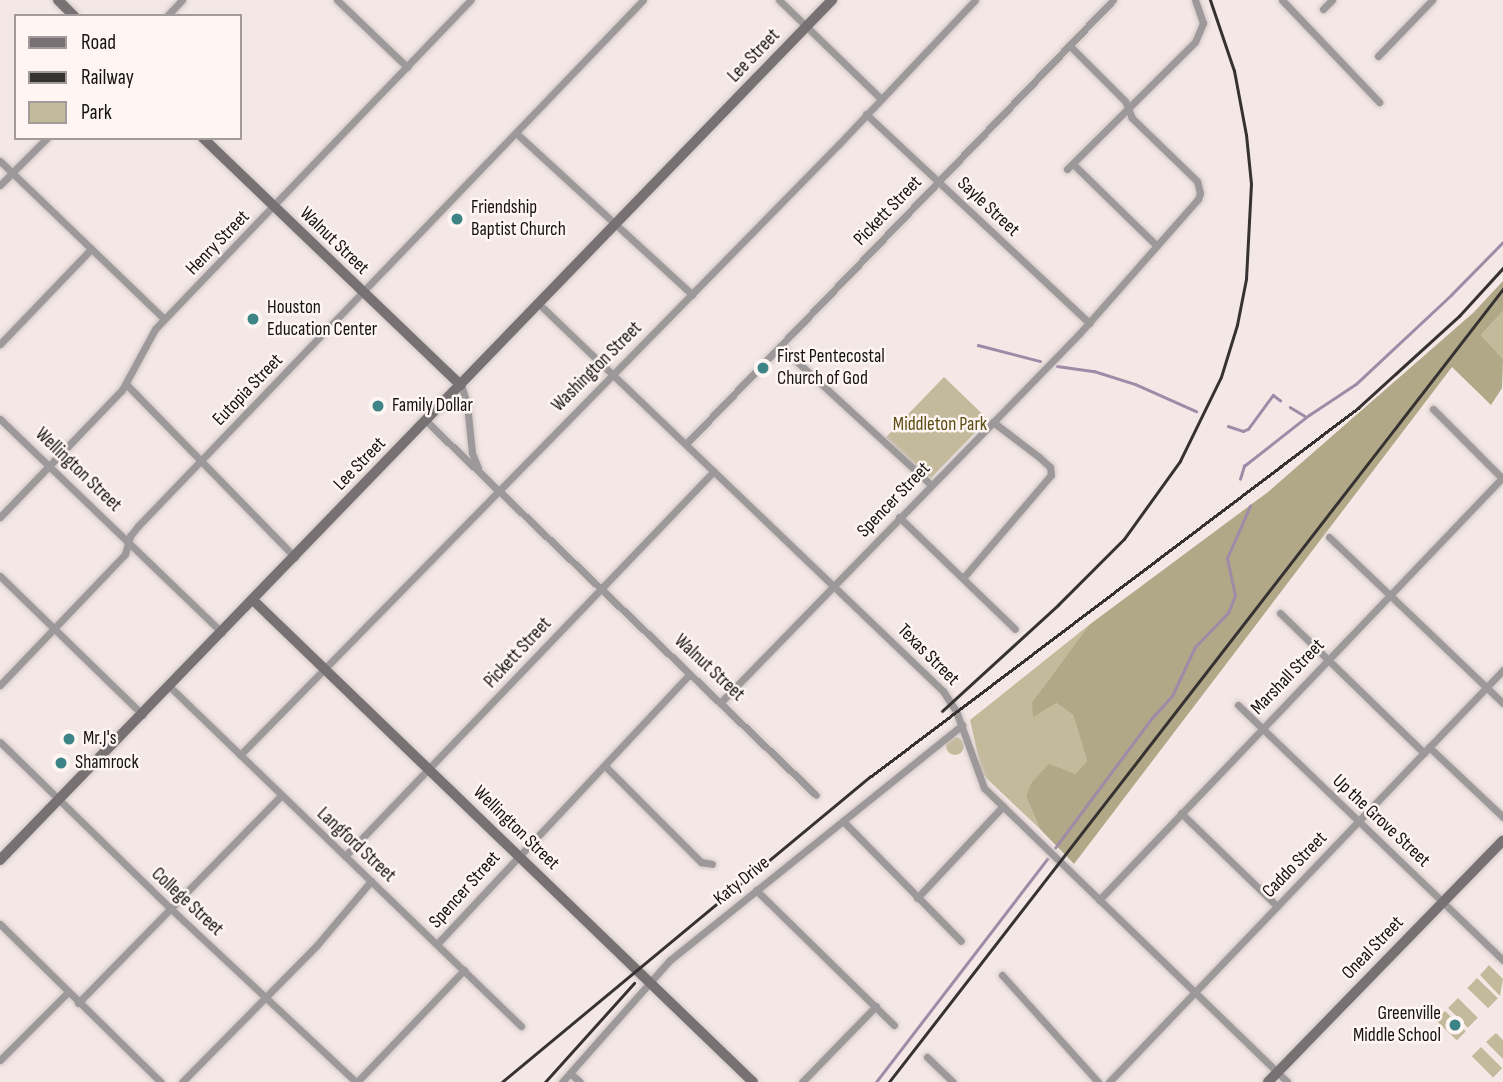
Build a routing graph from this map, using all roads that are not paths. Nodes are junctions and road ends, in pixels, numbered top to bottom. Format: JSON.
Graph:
{"nodes":[{"id":1,"x":58,"y":0,"type":"edge"},
{"id":2,"x":182,"y":0,"type":"edge"},
{"id":3,"x":337,"y":0,"type":"edge"},
{"id":4,"x":471,"y":0,"type":"edge"},
{"id":5,"x":643,"y":0,"type":"edge"},
{"id":6,"x":779,"y":0,"type":"edge"},
{"id":7,"x":832,"y":0,"type":"edge"},
{"id":8,"x":975,"y":0,"type":"edge"},
{"id":9,"x":1113,"y":0,"type":"edge"},
{"id":10,"x":1195,"y":0,"type":"edge"},
{"id":11,"x":1282,"y":0,"type":"edge"},
{"id":12,"x":1332,"y":0,"type":"edge"},
{"id":13,"x":1432,"y":0,"type":"edge"},
{"id":14,"x":1323,"y":9,"type":"dead end"},
{"id":15,"x":72,"y":14,"type":"edge"},
{"id":16,"x":169,"y":14,"type":"edge"},
{"id":17,"x":807,"y":26,"type":"junction"},
{"id":18,"x":1069,"y":45,"type":"junction"},
{"id":19,"x":1378,"y":56,"type":"dead end"},
{"id":20,"x":407,"y":67,"type":"junction"},
{"id":21,"x":880,"y":99,"type":"junction"},
{"id":22,"x":1379,"y":102,"type":"dead end"},
{"id":23,"x":1129,"y":109,"type":"junction"},
{"id":24,"x":866,"y":114,"type":"junction"},
{"id":25,"x":516,"y":133,"type":"junction"},
{"id":26,"x":45,"y":140,"type":"edge"},
{"id":27,"x":205,"y":140,"type":"edge"},
{"id":28,"x":0,"y":161,"type":"edge"},
{"id":29,"x":12,"y":173,"type":"junction"},
{"id":30,"x":938,"y":182,"type":"junction"},
{"id":31,"x":0,"y":185,"type":"edge"},
{"id":32,"x":274,"y":207,"type":"junction"},
{"id":33,"x":616,"y":226,"type":"junction"},
{"id":34,"x":1157,"y":246,"type":"junction"},
{"id":35,"x":91,"y":249,"type":"junction"},
{"id":36,"x":363,"y":293,"type":"junction"},
{"id":37,"x":692,"y":294,"type":"junction"},
{"id":38,"x":540,"y":305,"type":"junction"},
{"id":39,"x":164,"y":319,"type":"junction"},
{"id":40,"x":1089,"y":323,"type":"junction"},
{"id":41,"x":0,"y":344,"type":"edge"},
{"id":42,"x":780,"y":346,"type":"junction"},
{"id":43,"x":613,"y":373,"type":"junction"},
{"id":44,"x":126,"y":384,"type":"junction"},
{"id":45,"x":461,"y":385,"type":"junction"},
{"id":46,"x":1433,"y":409,"type":"dead end"},
{"id":47,"x":0,"y":419,"type":"edge"},
{"id":48,"x":426,"y":421,"type":"junction"},
{"id":49,"x":993,"y":422,"type":"junction"},
{"id":50,"x":686,"y":444,"type":"junction"},
{"id":51,"x":202,"y":459,"type":"junction"},
{"id":52,"x":49,"y":466,"type":"junction"},
{"id":53,"x":714,"y":471,"type":"junction"},
{"id":54,"x":1503,"y":479,"type":"edge"},
{"id":55,"x":487,"y":480,"type":"junction"},
{"id":56,"x":931,"y":485,"type":"junction"},
{"id":57,"x":499,"y":491,"type":"junction"},
{"id":58,"x":0,"y":517,"type":"edge"},
{"id":59,"x":900,"y":517,"type":"junction"},
{"id":60,"x":1329,"y":537,"type":"dead end"},
{"id":61,"x":128,"y":542,"type":"junction"},
{"id":62,"x":295,"y":557,"type":"junction"},
{"id":63,"x":0,"y":576,"type":"edge"},
{"id":64,"x":963,"y":578,"type":"junction"},
{"id":65,"x":834,"y":585,"type":"junction"},
{"id":66,"x":600,"y":589,"type":"junction"},
{"id":67,"x":1389,"y":595,"type":"junction"},
{"id":68,"x":254,"y":601,"type":"junction"},
{"id":69,"x":1280,"y":613,"type":"dead end"},
{"id":70,"x":53,"y":629,"type":"junction"},
{"id":71,"x":1015,"y":629,"type":"dead end"},
{"id":72,"x":222,"y":633,"type":"junction"},
{"id":73,"x":1326,"y":660,"type":"junction"},
{"id":74,"x":324,"y":670,"type":"junction"},
{"id":75,"x":1503,"y":670,"type":"edge"},
{"id":76,"x":689,"y":675,"type":"junction"},
{"id":77,"x":0,"y":685,"type":"edge"},
{"id":78,"x":1487,"y":686,"type":"junction"},
{"id":79,"x":170,"y":687,"type":"junction"},
{"id":80,"x":720,"y":703,"type":"junction"},
{"id":81,"x":1503,"y":703,"type":"edge"},
{"id":82,"x":1238,"y":705,"type":"dead end"},
{"id":83,"x":143,"y":715,"type":"junction"},
{"id":84,"x":962,"y":725,"type":"junction"},
{"id":85,"x":1261,"y":729,"type":"junction"},
{"id":86,"x":0,"y":742,"type":"edge"},
{"id":87,"x":1426,"y":750,"type":"junction"},
{"id":88,"x":240,"y":755,"type":"junction"},
{"id":89,"x":605,"y":766,"type":"junction"},
{"id":90,"x":430,"y":769,"type":"junction"},
{"id":91,"x":816,"y":795,"type":"dead end"},
{"id":92,"x":281,"y":796,"type":"junction"},
{"id":93,"x":59,"y":800,"type":"junction"},
{"id":94,"x":1003,"y":806,"type":"junction"},
{"id":95,"x":1181,"y":813,"type":"junction"},
{"id":96,"x":1503,"y":817,"type":"edge"},
{"id":97,"x":843,"y":821,"type":"junction"},
{"id":98,"x":1358,"y":821,"type":"junction"},
{"id":99,"x":1503,"y":840,"type":"edge"},
{"id":100,"x":519,"y":854,"type":"junction"},
{"id":101,"x":345,"y":856,"type":"junction"},
{"id":102,"x":0,"y":860,"type":"edge"},
{"id":103,"x":712,"y":864,"type":"dead end"},
{"id":104,"x":371,"y":881,"type":"junction"},
{"id":105,"x":756,"y":890,"type":"junction"},
{"id":106,"x":918,"y":898,"type":"junction"},
{"id":107,"x":1099,"y":900,"type":"junction"},
{"id":108,"x":1443,"y":901,"type":"junction"},
{"id":109,"x":1277,"y":906,"type":"junction"},
{"id":110,"x":170,"y":908,"type":"junction"},
{"id":111,"x":0,"y":924,"type":"edge"},
{"id":112,"x":961,"y":941,"type":"dead end"},
{"id":113,"x":437,"y":944,"type":"junction"},
{"id":114,"x":1503,"y":960,"type":"edge"},
{"id":115,"x":464,"y":970,"type":"junction"},
{"id":116,"x":1002,"y":975,"type":"dead end"},
{"id":117,"x":648,"y":981,"type":"junction"},
{"id":118,"x":68,"y":992,"type":"junction"},
{"id":119,"x":1193,"y":994,"type":"junction"},
{"id":120,"x":264,"y":996,"type":"junction"},
{"id":121,"x":78,"y":1003,"type":"junction"},
{"id":122,"x":876,"y":1006,"type":"junction"},
{"id":123,"x":894,"y":1025,"type":"dead end"},
{"id":124,"x":521,"y":1026,"type":"dead end"},
{"id":125,"x":927,"y":1057,"type":"dead end"},
{"id":126,"x":0,"y":1060,"type":"edge"},
{"id":127,"x":570,"y":1073,"type":"junction"},
{"id":128,"x":1277,"y":1073,"type":"junction"},
{"id":129,"x":159,"y":1081,"type":"edge"},
{"id":130,"x":182,"y":1082,"type":"edge"},
{"id":131,"x":357,"y":1082,"type":"edge"},
{"id":132,"x":562,"y":1082,"type":"edge"},
{"id":133,"x":580,"y":1082,"type":"edge"},
{"id":134,"x":753,"y":1082,"type":"edge"},
{"id":135,"x":802,"y":1082,"type":"edge"},
{"id":136,"x":953,"y":1082,"type":"edge"},
{"id":137,"x":1098,"y":1082,"type":"edge"},
{"id":138,"x":1109,"y":1082,"type":"edge"},
{"id":139,"x":1268,"y":1082,"type":"edge"},
{"id":140,"x":1287,"y":1082,"type":"edge"}],
"edges":[{"from":1,"to":15,"type":"street"},
{"from":2,"to":16,"type":"street"},
{"from":3,"to":20,"type":"street"},
{"from":4,"to":20,"type":"street","name":"Henry Street"},
{"from":5,"to":25,"type":"street","name":"Eutopia Street"},
{"from":6,"to":17,"type":"street"},
{"from":7,"to":17,"type":"street","name":"Lee Street"},
{"from":8,"to":21,"type":"street","name":"Washington Street"},
{"from":9,"to":18,"type":"street","name":"Pickett Street"},
{"from":10,"to":23,"type":"street"},
{"from":11,"to":22,"type":"street"},
{"from":12,"to":14,"type":"street"},
{"from":13,"to":19,"type":"street"},
{"from":17,"to":21,"type":"street"},
{"from":17,"to":33,"type":"street","name":"Lee Street"},
{"from":18,"to":23,"type":"street"},
{"from":18,"to":30,"type":"street","name":"Pickett Street"},
{"from":20,"to":32,"type":"street","name":"Henry Street"},
{"from":21,"to":24,"type":"street","name":"Washington Street"},
{"from":23,"to":34,"type":"street","name":"Spencer Street"},
{"from":23,"to":34,"type":"street"},
{"from":24,"to":30,"type":"street","name":"Sayle Street"},
{"from":24,"to":37,"type":"street","name":"Washington Street"},
{"from":25,"to":33,"type":"street"},
{"from":25,"to":36,"type":"street","name":"Eutopia Street"},
{"from":26,"to":29,"type":"street"},
{"from":27,"to":32,"type":"street","name":"Walnut Street"},
{"from":28,"to":29,"type":"street"},
{"from":29,"to":31,"type":"street"},
{"from":29,"to":35,"type":"street"},
{"from":30,"to":40,"type":"street","name":"Sayle Street"},
{"from":30,"to":42,"type":"street","name":"Pickett Street"},
{"from":32,"to":36,"type":"street","name":"Walnut Street"},
{"from":32,"to":39,"type":"street","name":"Henry Street"},
{"from":33,"to":37,"type":"street"},
{"from":33,"to":38,"type":"street","name":"Lee Street"},
{"from":34,"to":40,"type":"street","name":"Spencer Street"},
{"from":35,"to":39,"type":"street"},
{"from":35,"to":41,"type":"street"},
{"from":36,"to":45,"type":"street","name":"Walnut Street"},
{"from":36,"to":51,"type":"street","name":"Eutopia Street"},
{"from":37,"to":43,"type":"street","name":"Washington Street"},
{"from":38,"to":43,"type":"street","name":"Texas Street"},
{"from":38,"to":45,"type":"street","name":"Lee Street"},
{"from":39,"to":44,"type":"street","name":"Henry Street"},
{"from":40,"to":49,"type":"street","name":"Spencer Street"},
{"from":42,"to":50,"type":"street","name":"Pickett Street"},
{"from":42,"to":56,"type":"street"},
{"from":43,"to":50,"type":"street","name":"Texas Street"},
{"from":43,"to":57,"type":"street","name":"Washington Street"},
{"from":44,"to":51,"type":"street"},
{"from":44,"to":52,"type":"street","name":"Henry Street"},
{"from":45,"to":48,"type":"street","name":"Lee Street"},
{"from":45,"to":55,"type":"street","name":"Walnut Street"},
{"from":46,"to":54,"type":"street"},
{"from":47,"to":52,"type":"street","name":"Wellington Street"},
{"from":48,"to":55,"type":"street","name":"Walnut Street"},
{"from":48,"to":62,"type":"street","name":"Lee Street"},
{"from":49,"to":56,"type":"street","name":"Spencer Street"},
{"from":49,"to":64,"type":"street"},
{"from":50,"to":53,"type":"street","name":"Texas Street"},
{"from":51,"to":61,"type":"street","name":"Eutopia Street"},
{"from":51,"to":62,"type":"street"},
{"from":52,"to":58,"type":"street","name":"Henry Street"},
{"from":52,"to":61,"type":"street","name":"Wellington Street"},
{"from":53,"to":65,"type":"street","name":"Texas Street"},
{"from":53,"to":66,"type":"street","name":"Pickett Street"},
{"from":54,"to":67,"type":"street","name":"Marshall Street"},
{"from":55,"to":57,"type":"street","name":"Walnut Street"},
{"from":56,"to":59,"type":"street","name":"Spencer Street"},
{"from":57,"to":66,"type":"street","name":"Walnut Street"},
{"from":57,"to":74,"type":"street","name":"Washington Street"},
{"from":59,"to":64,"type":"street"},
{"from":59,"to":65,"type":"street","name":"Spencer Street"},
{"from":60,"to":67,"type":"street"},
{"from":61,"to":70,"type":"street","name":"Eutopia Street"},
{"from":61,"to":72,"type":"street","name":"Wellington Street"},
{"from":62,"to":68,"type":"street","name":"Lee Street"},
{"from":63,"to":70,"type":"street"},
{"from":64,"to":71,"type":"street"},
{"from":65,"to":80,"type":"street","name":"Spencer Street"},
{"from":65,"to":84,"type":"street","name":"Texas Street"},
{"from":66,"to":76,"type":"street","name":"Walnut Street"},
{"from":66,"to":90,"type":"street","name":"Pickett Street"},
{"from":67,"to":73,"type":"street","name":"Marshall Street"},
{"from":67,"to":78,"type":"street"},
{"from":68,"to":72,"type":"street","name":"Lee Street"},
{"from":68,"to":74,"type":"street","name":"Wellington Street"},
{"from":69,"to":73,"type":"street"},
{"from":70,"to":77,"type":"street","name":"Eutopia Street"},
{"from":70,"to":83,"type":"street"},
{"from":72,"to":79,"type":"street","name":"Lee Street"},
{"from":73,"to":85,"type":"street","name":"Marshall Street"},
{"from":73,"to":87,"type":"street"},
{"from":74,"to":88,"type":"street","name":"Washington Street"},
{"from":74,"to":90,"type":"street","name":"Wellington Street"},
{"from":75,"to":78,"type":"street","name":"Caddo Street"},
{"from":76,"to":80,"type":"street","name":"Walnut Street"},
{"from":76,"to":89,"type":"street","name":"Spencer Street"},
{"from":78,"to":81,"type":"street"},
{"from":78,"to":87,"type":"street","name":"Caddo Street"},
{"from":79,"to":83,"type":"street","name":"Lee Street"},
{"from":79,"to":88,"type":"street","name":"Langford Street"},
{"from":80,"to":91,"type":"street","name":"Walnut Street"},
{"from":82,"to":85,"type":"street","name":"Up the Grove Street"},
{"from":83,"to":93,"type":"street","name":"Lee Street"},
{"from":84,"to":94,"type":"street","name":"Texas Street"},
{"from":84,"to":97,"type":"street","name":"Katy Drive"},
{"from":85,"to":95,"type":"street","name":"Marshall Street"},
{"from":85,"to":98,"type":"street","name":"Up the Grove Street"},
{"from":86,"to":93,"type":"street","name":"College Street"},
{"from":87,"to":96,"type":"street"},
{"from":87,"to":98,"type":"street","name":"Caddo Street"},
{"from":88,"to":92,"type":"street","name":"Langford Street"},
{"from":89,"to":100,"type":"street","name":"Spencer Street"},
{"from":89,"to":103,"type":"street"},
{"from":90,"to":100,"type":"street","name":"Wellington Street"},
{"from":90,"to":101,"type":"street","name":"Pickett Street"},
{"from":92,"to":101,"type":"street","name":"Langford Street"},
{"from":92,"to":110,"type":"street"},
{"from":93,"to":102,"type":"street","name":"Lee Street"},
{"from":93,"to":110,"type":"street","name":"College Street"},
{"from":94,"to":106,"type":"street"},
{"from":94,"to":107,"type":"street","name":"Texas Street"},
{"from":95,"to":107,"type":"street","name":"Marshall Street"},
{"from":95,"to":109,"type":"street"},
{"from":97,"to":105,"type":"street","name":"Katy Drive"},
{"from":97,"to":106,"type":"street"},
{"from":98,"to":108,"type":"street","name":"Up the Grove Street"},
{"from":98,"to":109,"type":"street","name":"Caddo Street"},
{"from":99,"to":108,"type":"street","name":"Oneal Street"},
{"from":100,"to":113,"type":"street","name":"Spencer Street"},
{"from":100,"to":117,"type":"street","name":"Wellington Street"},
{"from":101,"to":104,"type":"street","name":"Langford Street"},
{"from":104,"to":113,"type":"street","name":"Langford Street"},
{"from":104,"to":120,"type":"street"},
{"from":105,"to":117,"type":"street","name":"Katy Drive"},
{"from":105,"to":122,"type":"street"},
{"from":106,"to":112,"type":"street"},
{"from":107,"to":119,"type":"street","name":"Texas Street"},
{"from":108,"to":114,"type":"street","name":"Up the Grove Street"},
{"from":108,"to":128,"type":"street","name":"Oneal Street"},
{"from":109,"to":119,"type":"street","name":"Caddo Street"},
{"from":110,"to":120,"type":"street","name":"College Street"},
{"from":110,"to":121,"type":"street"},
{"from":111,"to":118,"type":"street"},
{"from":113,"to":115,"type":"street","name":"Langford Street"},
{"from":115,"to":124,"type":"street","name":"Langford Street"},
{"from":115,"to":131,"type":"street"},
{"from":116,"to":137,"type":"street"},
{"from":117,"to":127,"type":"street","name":"Katy Drive"},
{"from":117,"to":134,"type":"street","name":"Wellington Street"},
{"from":118,"to":121,"type":"street"},
{"from":118,"to":126,"type":"street"},
{"from":119,"to":128,"type":"street","name":"Texas Street"},
{"from":119,"to":138,"type":"street","name":"Caddo Street"},
{"from":120,"to":130,"type":"street"},
{"from":120,"to":131,"type":"street","name":"College Street"},
{"from":121,"to":129,"type":"street"},
{"from":122,"to":123,"type":"street"},
{"from":122,"to":135,"type":"street"},
{"from":125,"to":136,"type":"street"},
{"from":127,"to":132,"type":"street","name":"Katy Drive"},
{"from":127,"to":133,"type":"street"},
{"from":128,"to":139,"type":"street","name":"Oneal Street"},
{"from":128,"to":140,"type":"street","name":"Texas Street"}]}
